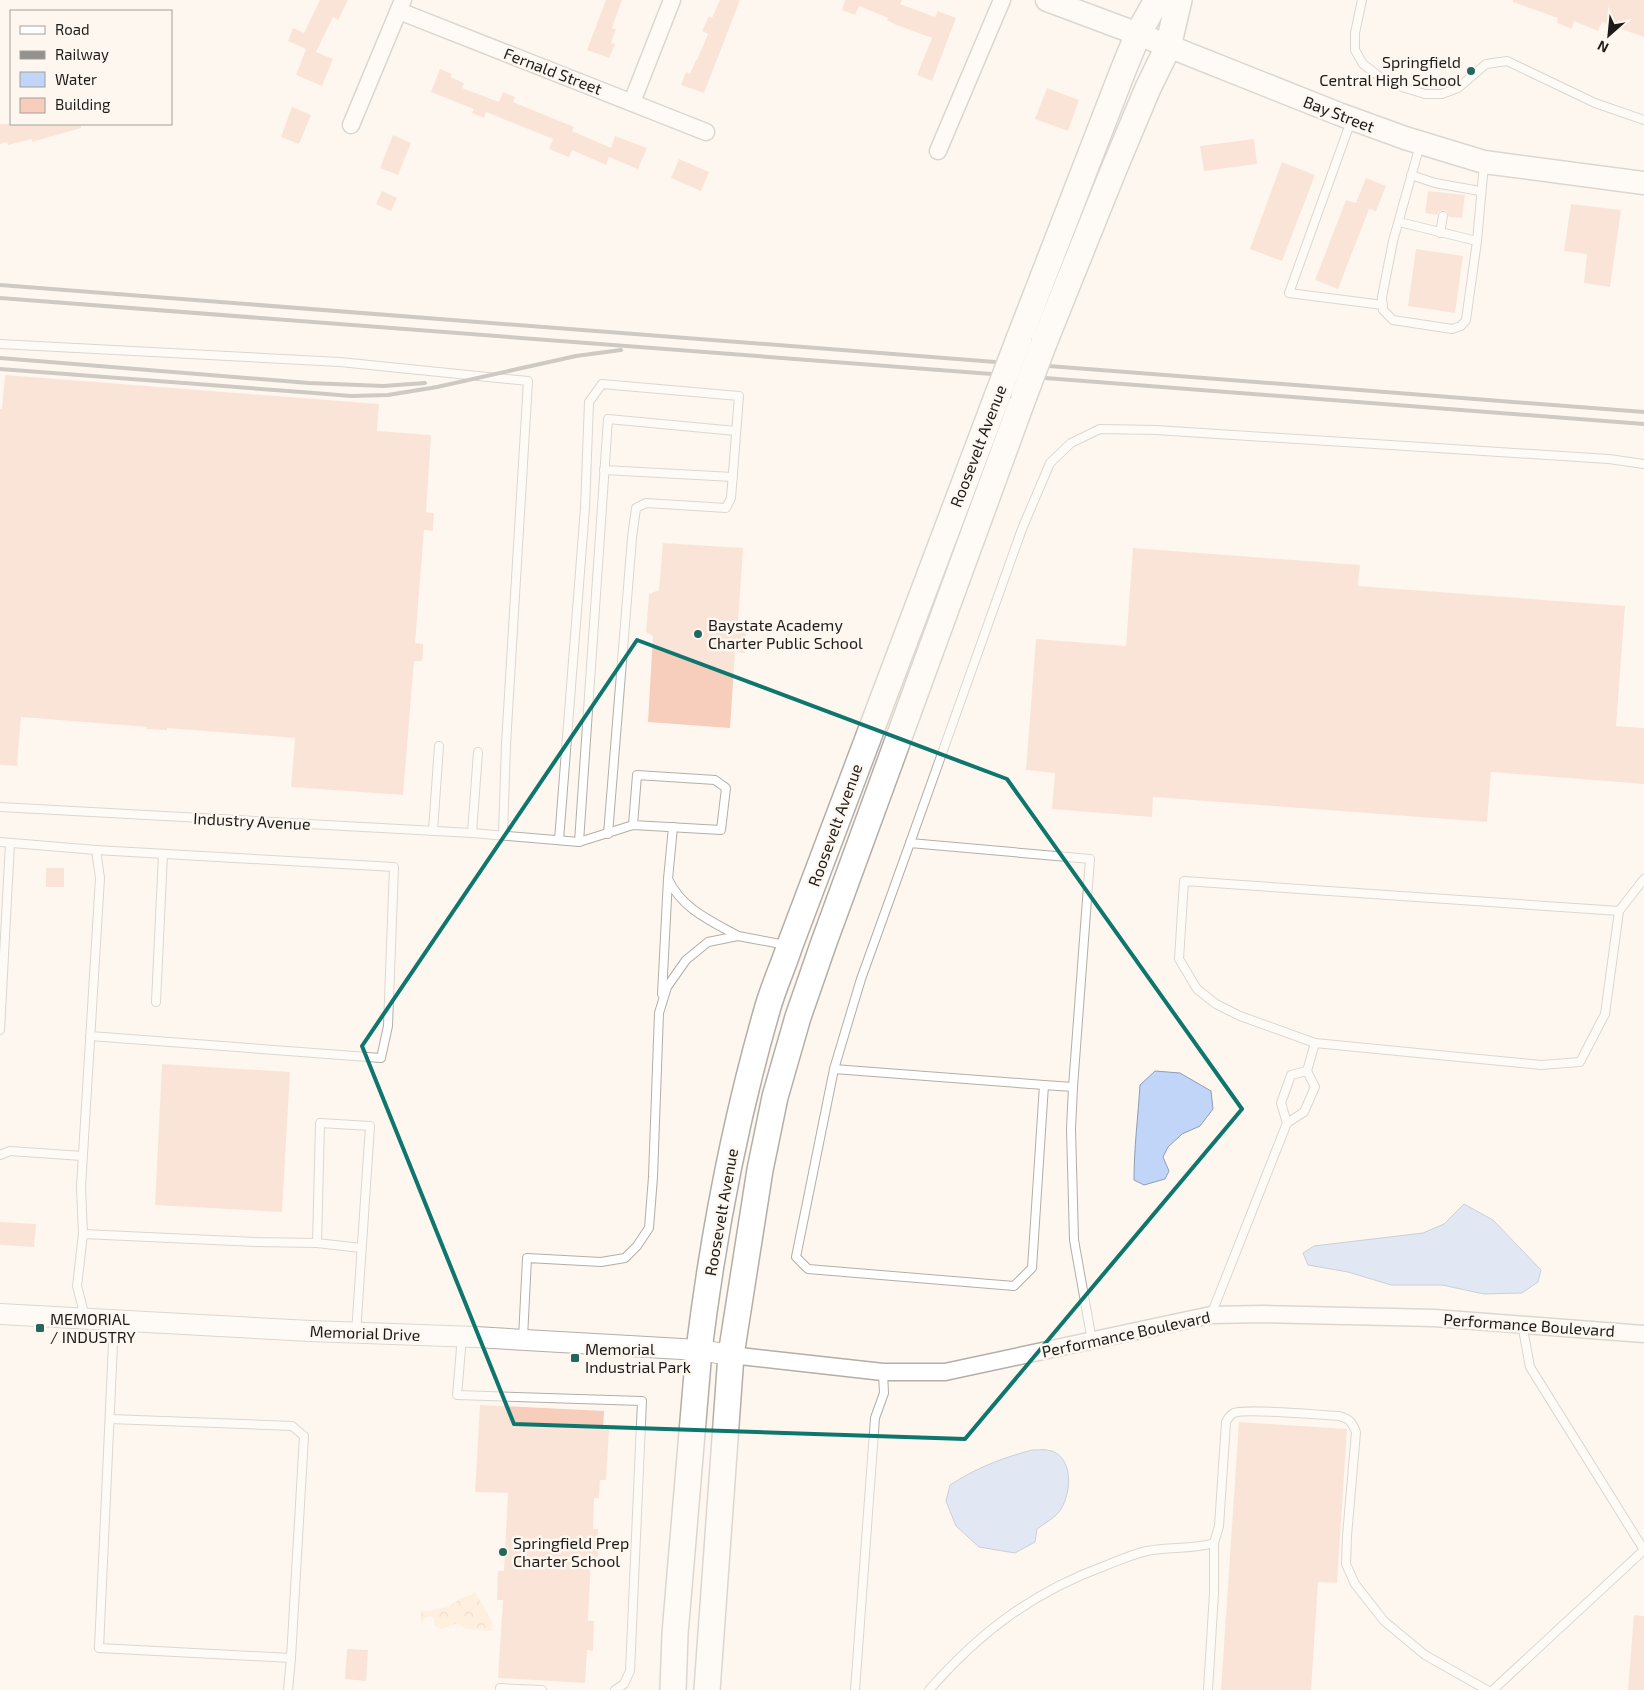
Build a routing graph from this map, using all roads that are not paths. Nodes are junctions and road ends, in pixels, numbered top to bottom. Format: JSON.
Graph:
{"nodes":[{"id":1,"x":672,"y":0,"type":"edge"},
{"id":2,"x":1002,"y":0,"type":"edge"},
{"id":3,"x":1046,"y":0,"type":"edge"},
{"id":4,"x":1157,"y":0,"type":"edge"},
{"id":5,"x":1179,"y":0,"type":"edge"},
{"id":6,"x":1362,"y":0,"type":"edge"},
{"id":7,"x":401,"y":5,"type":"edge"},
{"id":8,"x":1138,"y":34,"type":"junction"},
{"id":9,"x":1168,"y":47,"type":"junction"},
{"id":10,"x":632,"y":102,"type":"junction"},
{"id":11,"x":1352,"y":119,"type":"junction"},
{"id":12,"x":1644,"y":120,"type":"edge"},
{"id":13,"x":351,"y":125,"type":"dead end"},
{"id":14,"x":706,"y":132,"type":"dead end"},
{"id":15,"x":1421,"y":143,"type":"junction"},
{"id":16,"x":938,"y":151,"type":"dead end"},
{"id":17,"x":1484,"y":162,"type":"junction"},
{"id":18,"x":1412,"y":176,"type":"junction"},
{"id":19,"x":1644,"y":182,"type":"edge"},
{"id":20,"x":1480,"y":191,"type":"junction"},
{"id":21,"x":1443,"y":216,"type":"dead end"},
{"id":22,"x":1399,"y":222,"type":"junction"},
{"id":23,"x":1440,"y":233,"type":"junction"},
{"id":24,"x":1477,"y":241,"type":"junction"},
{"id":25,"x":1383,"y":305,"type":"junction"},
{"id":26,"x":0,"y":344,"type":"edge"},
{"id":27,"x":736,"y":431,"type":"junction"},
{"id":28,"x":1644,"y":464,"type":"edge"},
{"id":29,"x":604,"y":470,"type":"junction"},
{"id":30,"x":733,"y":477,"type":"junction"},
{"id":31,"x":439,"y":746,"type":"dead end"},
{"id":32,"x":478,"y":752,"type":"dead end"},
{"id":33,"x":0,"y":808,"type":"edge"},
{"id":34,"x":633,"y":825,"type":"junction"},
{"id":35,"x":674,"y":827,"type":"junction"},
{"id":36,"x":433,"y":832,"type":"junction"},
{"id":37,"x":472,"y":833,"type":"junction"},
{"id":38,"x":608,"y":834,"type":"junction"},
{"id":39,"x":503,"y":835,"type":"junction"},
{"id":40,"x":558,"y":840,"type":"junction"},
{"id":41,"x":0,"y":842,"type":"edge"},
{"id":42,"x":579,"y":842,"type":"junction"},
{"id":43,"x":10,"y":843,"type":"junction"},
{"id":44,"x":910,"y":843,"type":"junction"},
{"id":45,"x":96,"y":850,"type":"junction"},
{"id":46,"x":163,"y":854,"type":"junction"},
{"id":47,"x":668,"y":879,"type":"junction"},
{"id":48,"x":1644,"y":880,"type":"edge"},
{"id":49,"x":1619,"y":911,"type":"junction"},
{"id":50,"x":738,"y":936,"type":"junction"},
{"id":51,"x":790,"y":945,"type":"junction"},
{"id":52,"x":156,"y":1002,"type":"dead end"},
{"id":53,"x":661,"y":1006,"type":"junction"},
{"id":54,"x":0,"y":1030,"type":"edge"},
{"id":55,"x":90,"y":1036,"type":"junction"},
{"id":56,"x":1315,"y":1043,"type":"junction"},
{"id":57,"x":834,"y":1069,"type":"junction"},
{"id":58,"x":1306,"y":1071,"type":"junction"},
{"id":59,"x":1044,"y":1085,"type":"junction"},
{"id":60,"x":1073,"y":1088,"type":"junction"},
{"id":61,"x":1287,"y":1123,"type":"junction"},
{"id":62,"x":0,"y":1155,"type":"edge"},
{"id":63,"x":82,"y":1156,"type":"junction"},
{"id":64,"x":83,"y":1234,"type":"junction"},
{"id":65,"x":317,"y":1243,"type":"junction"},
{"id":66,"x":361,"y":1248,"type":"junction"},
{"id":67,"x":0,"y":1314,"type":"edge"},
{"id":68,"x":1211,"y":1316,"type":"junction"},
{"id":69,"x":86,"y":1318,"type":"junction"},
{"id":70,"x":115,"y":1320,"type":"junction"},
{"id":71,"x":1522,"y":1324,"type":"junction"},
{"id":72,"x":356,"y":1332,"type":"junction"},
{"id":73,"x":1644,"y":1334,"type":"edge"},
{"id":74,"x":462,"y":1337,"type":"junction"},
{"id":75,"x":523,"y":1341,"type":"junction"},
{"id":76,"x":1092,"y":1342,"type":"junction"},
{"id":77,"x":699,"y":1350,"type":"junction"},
{"id":78,"x":731,"y":1355,"type":"junction"},
{"id":79,"x":884,"y":1372,"type":"junction"},
{"id":80,"x":110,"y":1419,"type":"junction"},
{"id":81,"x":1214,"y":1543,"type":"junction"},
{"id":82,"x":1644,"y":1550,"type":"edge"},
{"id":83,"x":291,"y":1658,"type":"junction"},
{"id":84,"x":500,"y":1688,"type":"dead end"},
{"id":85,"x":288,"y":1690,"type":"edge"},
{"id":86,"x":542,"y":1690,"type":"edge"},
{"id":87,"x":615,"y":1690,"type":"edge"},
{"id":88,"x":673,"y":1690,"type":"edge"},
{"id":89,"x":707,"y":1690,"type":"edge"},
{"id":90,"x":855,"y":1690,"type":"edge"},
{"id":91,"x":929,"y":1690,"type":"edge"},
{"id":92,"x":1208,"y":1690,"type":"edge"},
{"id":93,"x":1487,"y":1690,"type":"edge"},
{"id":94,"x":1493,"y":1690,"type":"edge"}],
"edges":[{"from":1,"to":10,"type":"street"},
{"from":2,"to":16,"type":"street"},
{"from":3,"to":8,"type":"main road","name":"Bay Street"},
{"from":4,"to":8,"type":"main road","name":"Roosevelt Avenue"},
{"from":5,"to":9,"type":"main road","name":"Roosevelt Avenue"},
{"from":6,"to":12,"type":"lane"},
{"from":7,"to":10,"type":"street","name":"Fernald Street"},
{"from":7,"to":13,"type":"street"},
{"from":8,"to":9,"type":"main road","name":"Bay Street"},
{"from":8,"to":51,"type":"main road","name":"Roosevelt Avenue","bridge":true},
{"from":9,"to":11,"type":"main road","name":"Bay Street"},
{"from":9,"to":78,"type":"main road","name":"Roosevelt Avenue","bridge":true},
{"from":10,"to":14,"type":"street","name":"Fernald Street"},
{"from":11,"to":15,"type":"main road","name":"Bay Street"},
{"from":11,"to":25,"type":"lane"},
{"from":15,"to":17,"type":"main road","name":"Bay Street"},
{"from":15,"to":18,"type":"lane"},
{"from":17,"to":19,"type":"main road","name":"Bay Street"},
{"from":17,"to":20,"type":"lane"},
{"from":18,"to":20,"type":"lane"},
{"from":18,"to":22,"type":"lane"},
{"from":20,"to":24,"type":"lane"},
{"from":21,"to":23,"type":"lane"},
{"from":22,"to":23,"type":"lane"},
{"from":22,"to":25,"type":"lane"},
{"from":23,"to":24,"type":"lane"},
{"from":24,"to":25,"type":"lane"},
{"from":26,"to":39,"type":"lane"},
{"from":27,"to":29,"type":"lane"},
{"from":27,"to":30,"type":"lane"},
{"from":27,"to":40,"type":"lane"},
{"from":28,"to":44,"type":"lane"},
{"from":29,"to":30,"type":"lane"},
{"from":29,"to":42,"type":"lane"},
{"from":30,"to":38,"type":"lane"},
{"from":31,"to":36,"type":"lane"},
{"from":32,"to":37,"type":"lane"},
{"from":33,"to":36,"type":"lane","name":"Industry Avenue"},
{"from":34,"to":35,"type":"lane"},
{"from":34,"to":35,"type":"lane"},
{"from":34,"to":38,"type":"lane"},
{"from":35,"to":47,"type":"lane"},
{"from":36,"to":37,"type":"lane","name":"Industry Avenue"},
{"from":37,"to":39,"type":"lane","name":"Industry Avenue"},
{"from":38,"to":42,"type":"lane"},
{"from":39,"to":40,"type":"lane","name":"Industry Avenue"},
{"from":40,"to":42,"type":"lane","name":"Industry Avenue"},
{"from":41,"to":43,"type":"lane"},
{"from":43,"to":45,"type":"lane"},
{"from":43,"to":54,"type":"lane"},
{"from":44,"to":57,"type":"lane"},
{"from":44,"to":60,"type":"lane"},
{"from":45,"to":46,"type":"lane"},
{"from":45,"to":55,"type":"lane"},
{"from":46,"to":52,"type":"lane"},
{"from":46,"to":55,"type":"lane"},
{"from":47,"to":50,"type":"lane"},
{"from":47,"to":53,"type":"lane"},
{"from":48,"to":49,"type":"lane"},
{"from":49,"to":56,"type":"lane"},
{"from":49,"to":56,"type":"lane"},
{"from":50,"to":51,"type":"lane"},
{"from":50,"to":53,"type":"lane"},
{"from":51,"to":77,"type":"main road","name":"Roosevelt Avenue"},
{"from":53,"to":75,"type":"lane"},
{"from":55,"to":63,"type":"lane"},
{"from":56,"to":58,"type":"lane"},
{"from":57,"to":59,"type":"lane"},
{"from":57,"to":59,"type":"lane"},
{"from":58,"to":61,"type":"lane"},
{"from":58,"to":61,"type":"lane"},
{"from":59,"to":60,"type":"lane"},
{"from":60,"to":76,"type":"lane"},
{"from":61,"to":68,"type":"lane"},
{"from":62,"to":63,"type":"lane"},
{"from":63,"to":64,"type":"lane"},
{"from":64,"to":65,"type":"lane"},
{"from":64,"to":69,"type":"lane"},
{"from":65,"to":66,"type":"lane"},
{"from":65,"to":66,"type":"lane"},
{"from":66,"to":72,"type":"lane"},
{"from":67,"to":69,"type":"street","name":"Memorial Drive"},
{"from":68,"to":71,"type":"street","name":"Performance Boulevard"},
{"from":68,"to":76,"type":"street","name":"Performance Boulevard"},
{"from":69,"to":70,"type":"street","name":"Memorial Drive"},
{"from":70,"to":72,"type":"street","name":"Memorial Drive"},
{"from":70,"to":80,"type":"lane"},
{"from":71,"to":73,"type":"street","name":"Performance Boulevard"},
{"from":71,"to":82,"type":"lane"},
{"from":72,"to":74,"type":"street","name":"Memorial Drive"},
{"from":74,"to":75,"type":"street","name":"Memorial Drive"},
{"from":74,"to":87,"type":"lane"},
{"from":75,"to":77,"type":"street","name":"Memorial Drive"},
{"from":76,"to":79,"type":"street","name":"Performance Boulevard"},
{"from":77,"to":78,"type":"street","name":"Memorial Drive"},
{"from":77,"to":88,"type":"main road","name":"Roosevelt Avenue"},
{"from":78,"to":79,"type":"street","name":"Performance Boulevard"},
{"from":78,"to":89,"type":"main road","name":"Roosevelt Avenue"},
{"from":79,"to":90,"type":"lane"},
{"from":80,"to":83,"type":"lane"},
{"from":80,"to":83,"type":"lane"},
{"from":81,"to":91,"type":"lane"},
{"from":81,"to":92,"type":"lane"},
{"from":81,"to":93,"type":"lane"},
{"from":82,"to":94,"type":"lane"},
{"from":83,"to":85,"type":"lane"},
{"from":84,"to":86,"type":"lane"}]}
